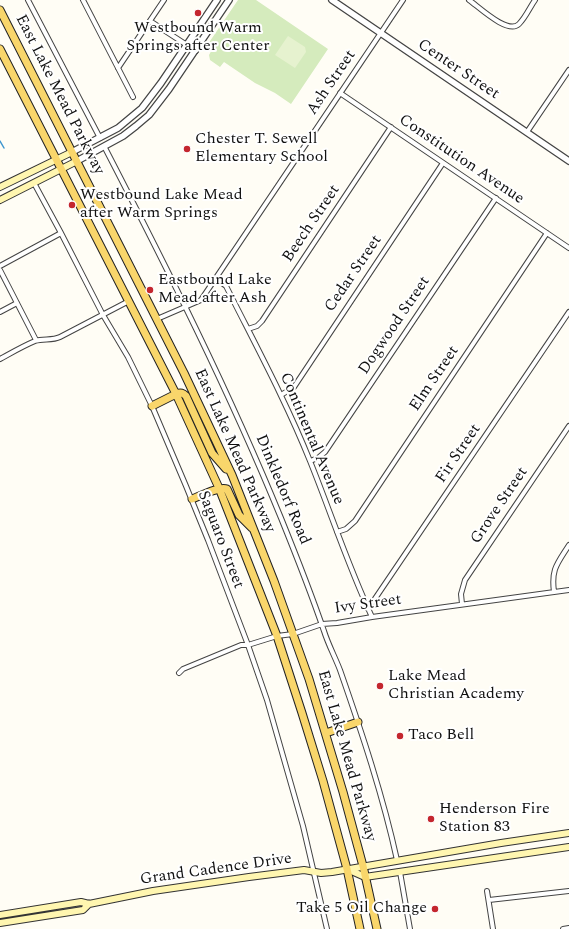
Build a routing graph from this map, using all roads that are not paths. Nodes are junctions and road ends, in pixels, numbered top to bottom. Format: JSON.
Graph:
{"nodes":[{"id":1,"x":28,"y":0,"type":"edge"},
{"id":2,"x":83,"y":0,"type":"edge"},
{"id":3,"x":164,"y":0,"type":"edge"},
{"id":4,"x":217,"y":0,"type":"edge"},
{"id":5,"x":229,"y":0,"type":"edge"},
{"id":6,"x":332,"y":0,"type":"edge"},
{"id":7,"x":402,"y":0,"type":"edge"},
{"id":8,"x":469,"y":0,"type":"edge"},
{"id":9,"x":535,"y":0,"type":"edge"},
{"id":10,"x":0,"y":10,"type":"edge"},
{"id":11,"x":3,"y":18,"type":"edge"},
{"id":12,"x":150,"y":20,"type":"junction"},
{"id":13,"x":380,"y":32,"type":"junction"},
{"id":14,"x":187,"y":44,"type":"junction"},
{"id":15,"x":0,"y":48,"type":"edge"},
{"id":16,"x":196,"y":50,"type":"junction"},
{"id":17,"x":118,"y":68,"type":"junction"},
{"id":18,"x":569,"y":70,"type":"edge"},
{"id":19,"x":340,"y":93,"type":"junction"},
{"id":20,"x":133,"y":97,"type":"dead end"},
{"id":21,"x":392,"y":128,"type":"junction"},
{"id":22,"x":527,"y":132,"type":"junction"},
{"id":23,"x":100,"y":138,"type":"junction"},
{"id":24,"x":104,"y":146,"type":"junction"},
{"id":25,"x":72,"y":152,"type":"junction"},
{"id":26,"x":57,"y":158,"type":"junction"},
{"id":27,"x":77,"y":161,"type":"junction"},
{"id":28,"x":569,"y":161,"type":"edge"},
{"id":29,"x":443,"y":163,"type":"junction"},
{"id":30,"x":62,"y":168,"type":"junction"},
{"id":31,"x":34,"y":183,"type":"junction"},
{"id":32,"x":0,"y":187,"type":"edge"},
{"id":33,"x":496,"y":198,"type":"junction"},
{"id":34,"x":0,"y":200,"type":"edge"},
{"id":35,"x":61,"y":233,"type":"junction"},
{"id":36,"x":548,"y":233,"type":"junction"},
{"id":37,"x":569,"y":248,"type":"edge"},
{"id":38,"x":0,"y":266,"type":"edge"},
{"id":39,"x":0,"y":270,"type":"edge"},
{"id":40,"x":215,"y":278,"type":"junction"},
{"id":41,"x":129,"y":302,"type":"junction"},
{"id":42,"x":17,"y":303,"type":"junction"},
{"id":43,"x":185,"y":307,"type":"junction"},
{"id":44,"x":0,"y":312,"type":"edge"},
{"id":45,"x":569,"y":312,"type":"edge"},
{"id":46,"x":103,"y":315,"type":"junction"},
{"id":47,"x":157,"y":320,"type":"junction"},
{"id":48,"x":248,"y":329,"type":"junction"},
{"id":49,"x":36,"y":340,"type":"junction"},
{"id":50,"x":0,"y":359,"type":"edge"},
{"id":51,"x":176,"y":394,"type":"junction"},
{"id":52,"x":281,"y":394,"type":"junction"},
{"id":53,"x":152,"y":406,"type":"junction"},
{"id":54,"x":569,"y":426,"type":"edge"},
{"id":55,"x":310,"y":461,"type":"junction"},
{"id":56,"x":232,"y":475,"type":"junction"},
{"id":57,"x":219,"y":488,"type":"junction"},
{"id":58,"x":192,"y":499,"type":"junction"},
{"id":59,"x":254,"y":531,"type":"junction"},
{"id":60,"x":337,"y":532,"type":"junction"},
{"id":61,"x":569,"y":545,"type":"edge"},
{"id":62,"x":569,"y":590,"type":"edge"},
{"id":63,"x":554,"y":592,"type":"junction"},
{"id":64,"x":462,"y":604,"type":"junction"},
{"id":65,"x":368,"y":609,"type":"junction"},
{"id":66,"x":372,"y":617,"type":"junction"},
{"id":67,"x":322,"y":624,"type":"junction"},
{"id":68,"x":293,"y":634,"type":"junction"},
{"id":69,"x":277,"y":636,"type":"junction"},
{"id":70,"x":248,"y":645,"type":"junction"},
{"id":71,"x":179,"y":673,"type":"dead end"},
{"id":72,"x":358,"y":722,"type":"junction"},
{"id":73,"x":326,"y":733,"type":"junction"},
{"id":74,"x":569,"y":833,"type":"edge"},
{"id":75,"x":513,"y":841,"type":"junction"},
{"id":76,"x":569,"y":847,"type":"edge"},
{"id":77,"x":468,"y":849,"type":"junction"},
{"id":78,"x":514,"y":855,"type":"junction"},
{"id":79,"x":397,"y":860,"type":"junction"},
{"id":80,"x":470,"y":862,"type":"junction"},
{"id":81,"x":363,"y":866,"type":"junction"},
{"id":82,"x":347,"y":869,"type":"junction"},
{"id":83,"x":314,"y":872,"type":"junction"},
{"id":84,"x":400,"y":872,"type":"junction"},
{"id":85,"x":365,"y":877,"type":"junction"},
{"id":86,"x":487,"y":891,"type":"dead end"},
{"id":87,"x":569,"y":891,"type":"edge"},
{"id":88,"x":489,"y":900,"type":"junction"},
{"id":89,"x":89,"y":904,"type":"junction"},
{"id":90,"x":0,"y":915,"type":"edge"},
{"id":91,"x":0,"y":923,"type":"edge"},
{"id":92,"x":569,"y":928,"type":"edge"},
{"id":93,"x":327,"y":929,"type":"edge"},
{"id":94,"x":360,"y":929,"type":"edge"},
{"id":95,"x":377,"y":929,"type":"edge"},
{"id":96,"x":410,"y":929,"type":"edge"},
{"id":97,"x":493,"y":929,"type":"edge"},
{"id":98,"x":563,"y":929,"type":"edge"}],
"edges":[{"from":1,"to":23,"type":"street"},
{"from":2,"to":17,"type":"street"},
{"from":3,"to":12,"type":"street"},
{"from":4,"to":14,"type":"street"},
{"from":5,"to":16,"type":"street"},
{"from":6,"to":13,"type":"street","name":"Center Street"},
{"from":7,"to":13,"type":"street","name":"Ash Street"},
{"from":8,"to":9,"type":"street"},
{"from":10,"to":11,"type":"main road","name":"East Lake Mead Parkway"},
{"from":11,"to":25,"type":"main road","name":"East Lake Mead Parkway"},
{"from":12,"to":14,"type":"street"},
{"from":12,"to":17,"type":"street"},
{"from":13,"to":19,"type":"street","name":"Ash Street"},
{"from":13,"to":22,"type":"street","name":"Center Street"},
{"from":14,"to":16,"type":"street"},
{"from":14,"to":23,"type":"street"},
{"from":15,"to":26,"type":"main road","name":"East Lake Mead Parkway"},
{"from":16,"to":24,"type":"street"},
{"from":17,"to":20,"type":"street"},
{"from":18,"to":22,"type":"street"},
{"from":19,"to":21,"type":"street","name":"Constitution Avenue"},
{"from":19,"to":40,"type":"street","name":"Ash Street"},
{"from":21,"to":29,"type":"street","name":"Constitution Avenue"},
{"from":21,"to":48,"type":"street","name":"Beech Street"},
{"from":22,"to":28,"type":"street","name":"Center Street"},
{"from":23,"to":25,"type":"street"},
{"from":24,"to":27,"type":"street"},
{"from":24,"to":43,"type":"street","name":"Dinkledorf Road"},
{"from":25,"to":26,"type":"main road"},
{"from":25,"to":27,"type":"main road","name":"East Lake Mead Parkway"},
{"from":26,"to":30,"type":"main road","name":"East Lake Mead Parkway"},
{"from":26,"to":32,"type":"main road"},
{"from":27,"to":30,"type":"main road"},
{"from":27,"to":47,"type":"main road","name":"East Lake Mead Parkway"},
{"from":29,"to":33,"type":"street","name":"Constitution Avenue"},
{"from":29,"to":52,"type":"street","name":"Cedar Street"},
{"from":30,"to":31,"type":"main road"},
{"from":30,"to":41,"type":"main road","name":"East Lake Mead Parkway"},
{"from":31,"to":34,"type":"main road"},
{"from":31,"to":35,"type":"street","name":"Saguaro Street"},
{"from":33,"to":36,"type":"street","name":"Constitution Avenue"},
{"from":33,"to":55,"type":"street","name":"Dogwood Street"},
{"from":35,"to":38,"type":"street"},
{"from":35,"to":46,"type":"street","name":"Saguaro Street"},
{"from":36,"to":37,"type":"street","name":"Constitution Avenue"},
{"from":36,"to":60,"type":"street","name":"Elm Street"},
{"from":39,"to":42,"type":"street"},
{"from":40,"to":43,"type":"street","name":"Ash Street"},
{"from":40,"to":48,"type":"street","name":"Continental Avenue"},
{"from":41,"to":46,"type":"street"},
{"from":41,"to":51,"type":"main road","name":"East Lake Mead Parkway"},
{"from":42,"to":44,"type":"street"},
{"from":42,"to":49,"type":"street"},
{"from":43,"to":47,"type":"street","name":"Ash Street"},
{"from":43,"to":67,"type":"street","name":"Dinkledorf Road"},
{"from":45,"to":65,"type":"street","name":"Fir Street"},
{"from":46,"to":49,"type":"street"},
{"from":46,"to":53,"type":"street","name":"Saguaro Street"},
{"from":47,"to":56,"type":"main road","name":"East Lake Mead Parkway"},
{"from":48,"to":52,"type":"street","name":"Continental Avenue"},
{"from":49,"to":50,"type":"street"},
{"from":51,"to":53,"type":"main road"},
{"from":51,"to":56,"type":"main road"},
{"from":51,"to":57,"type":"main road","name":"East Lake Mead Parkway"},
{"from":52,"to":55,"type":"street","name":"Continental Avenue"},
{"from":53,"to":58,"type":"street","name":"Saguaro Street"},
{"from":54,"to":64,"type":"street","name":"Grove Street"},
{"from":55,"to":60,"type":"street","name":"Continental Avenue"},
{"from":56,"to":59,"type":"main road","name":"East Lake Mead Parkway"},
{"from":57,"to":58,"type":"main road"},
{"from":57,"to":59,"type":"main road"},
{"from":57,"to":69,"type":"main road","name":"East Lake Mead Parkway"},
{"from":58,"to":70,"type":"street","name":"Saguaro Street"},
{"from":59,"to":68,"type":"main road","name":"East Lake Mead Parkway"},
{"from":60,"to":65,"type":"street","name":"Continental Avenue"},
{"from":61,"to":63,"type":"street"},
{"from":62,"to":63,"type":"street","name":"Ivy Street"},
{"from":63,"to":64,"type":"street","name":"Ivy Street"},
{"from":64,"to":66,"type":"street","name":"Ivy Street"},
{"from":65,"to":66,"type":"street","name":"Continental Avenue"},
{"from":66,"to":67,"type":"street","name":"Ivy Street"},
{"from":67,"to":68,"type":"street","name":"Ivy Street"},
{"from":67,"to":72,"type":"street","name":"Dinkledorf Road"},
{"from":68,"to":69,"type":"street","name":"Ivy Street"},
{"from":68,"to":73,"type":"main road","name":"East Lake Mead Parkway"},
{"from":69,"to":70,"type":"street","name":"Ivy Street"},
{"from":69,"to":82,"type":"main road","name":"East Lake Mead Parkway"},
{"from":70,"to":71,"type":"street","name":"Ivy Street"},
{"from":70,"to":83,"type":"street","name":"Saguaro Street"},
{"from":72,"to":73,"type":"main road"},
{"from":72,"to":79,"type":"street","name":"Dinkledorf Road"},
{"from":73,"to":81,"type":"main road","name":"East Lake Mead Parkway"},
{"from":74,"to":75,"type":"main road","name":"Grand Cadence Drive"},
{"from":75,"to":77,"type":"main road","name":"Grand Cadence Drive"},
{"from":75,"to":78,"type":"main road"},
{"from":76,"to":78,"type":"main road"},
{"from":77,"to":79,"type":"main road","name":"Grand Cadence Drive"},
{"from":77,"to":80,"type":"main road"},
{"from":78,"to":80,"type":"main road"},
{"from":79,"to":81,"type":"main road","name":"Grand Cadence Drive"},
{"from":80,"to":84,"type":"main road"},
{"from":81,"to":82,"type":"main road","name":"Grand Cadence Drive"},
{"from":81,"to":85,"type":"main road","name":"East Lake Mead Parkway"},
{"from":82,"to":83,"type":"main road","name":"Grand Cadence Drive"},
{"from":82,"to":85,"type":"main road"},
{"from":82,"to":94,"type":"main road","name":"East Lake Mead Parkway"},
{"from":83,"to":89,"type":"main road","name":"Grand Cadence Drive"},
{"from":83,"to":93,"type":"street","name":"Saguaro Street"},
{"from":84,"to":85,"type":"main road"},
{"from":84,"to":96,"type":"street"},
{"from":85,"to":95,"type":"main road","name":"East Lake Mead Parkway"},
{"from":86,"to":88,"type":"street"},
{"from":87,"to":88,"type":"street"},
{"from":88,"to":97,"type":"street"},
{"from":89,"to":90,"type":"main road","name":"Grand Cadence Drive"},
{"from":89,"to":91,"type":"main road","name":"Grand Cadence Drive"},
{"from":92,"to":98,"type":"street"}]}
